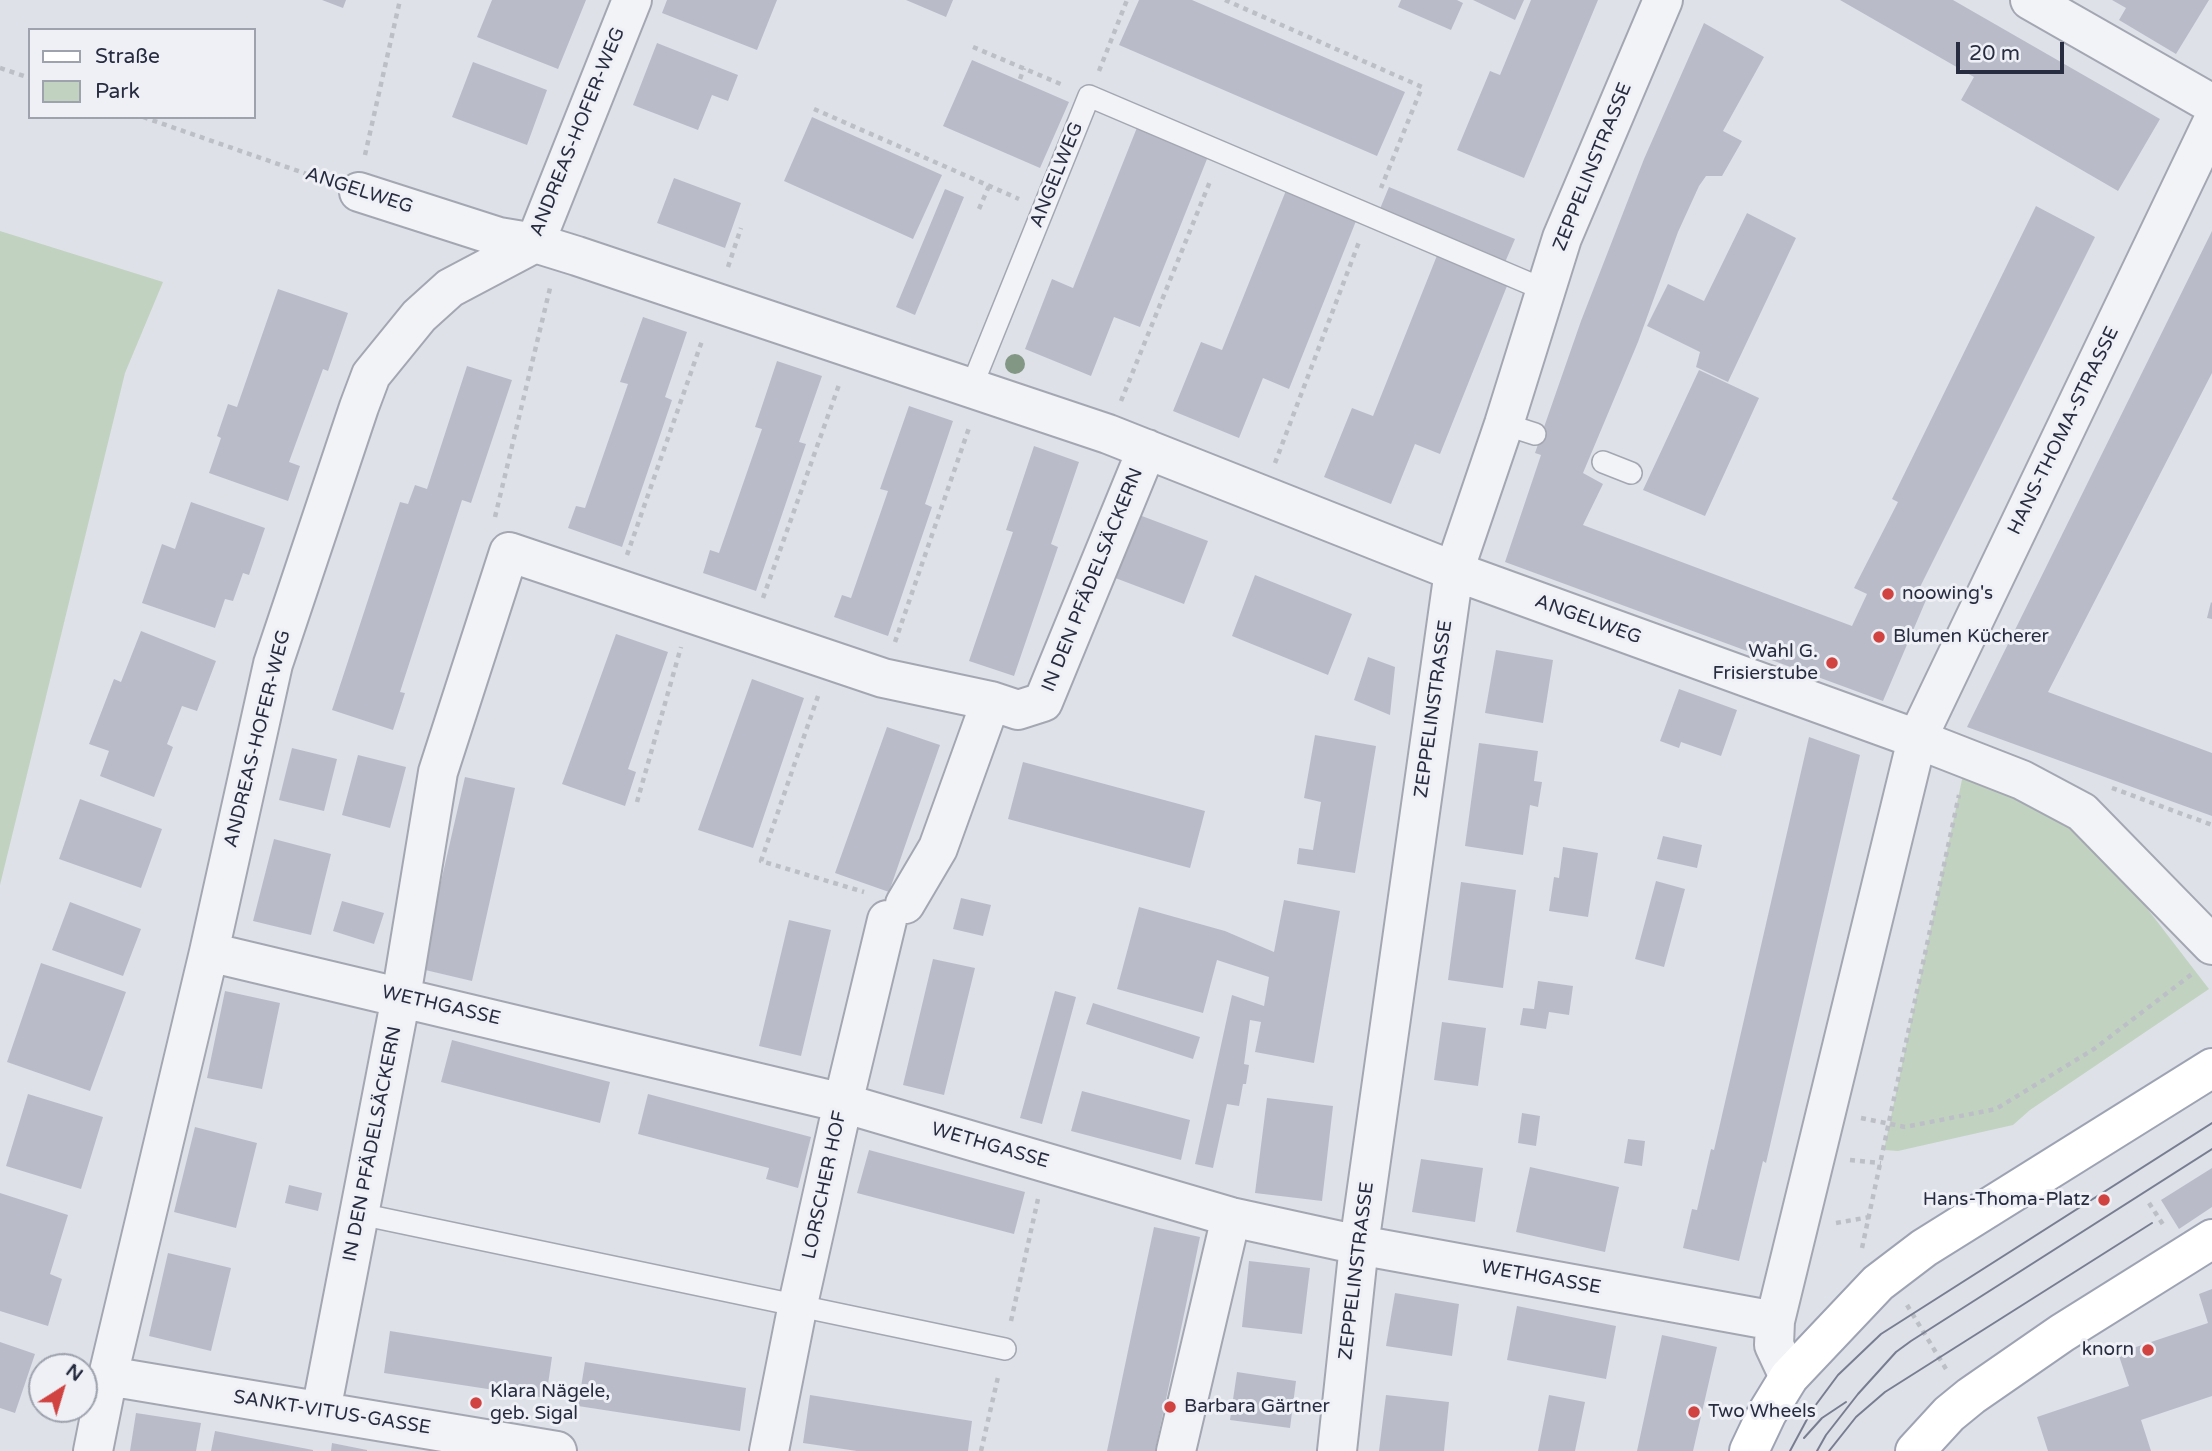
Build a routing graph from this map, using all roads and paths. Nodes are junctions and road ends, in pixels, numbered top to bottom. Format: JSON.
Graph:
{"nodes":[{"id":1,"x":400,"y":0,"type":"edge"},
{"id":2,"x":632,"y":0,"type":"edge"},
{"id":3,"x":1126,"y":0,"type":"edge"},
{"id":4,"x":1225,"y":0,"type":"edge"},
{"id":5,"x":1663,"y":0,"type":"edge"},
{"id":6,"x":2030,"y":0,"type":"edge"},
{"id":7,"x":973,"y":47,"type":"dead end"},
{"id":8,"x":0,"y":68,"type":"edge"},
{"id":9,"x":1024,"y":68,"type":"junction"},
{"id":10,"x":28,"y":77,"type":"edge"},
{"id":11,"x":1020,"y":79,"type":"dead end"},
{"id":12,"x":1089,"y":96,"type":"junction"},
{"id":13,"x":2212,"y":104,"type":"edge"},
{"id":14,"x":814,"y":109,"type":"dead end"},
{"id":15,"x":149,"y":119,"type":"edge"},
{"id":16,"x":2212,"y":123,"type":"edge"},
{"id":17,"x":1222,"y":152,"type":"junction"},
{"id":18,"x":989,"y":186,"type":"junction"},
{"id":19,"x":359,"y":192,"type":"junction"},
{"id":20,"x":979,"y":209,"type":"dead end"},
{"id":21,"x":1043,"y":209,"type":"junction"},
{"id":22,"x":1370,"y":216,"type":"junction"},
{"id":23,"x":741,"y":228,"type":"dead end"},
{"id":24,"x":535,"y":243,"type":"junction"},
{"id":25,"x":577,"y":256,"type":"junction"},
{"id":26,"x":1545,"y":290,"type":"junction"},
{"id":27,"x":716,"y":302,"type":"junction"},
{"id":28,"x":853,"y":349,"type":"junction"},
{"id":29,"x":976,"y":390,"type":"junction"},
{"id":30,"x":1108,"y":434,"type":"junction"},
{"id":31,"x":1147,"y":449,"type":"junction"},
{"id":32,"x":1603,"y":462,"type":"dead end"},
{"id":33,"x":1631,"y":473,"type":"dead end"},
{"id":34,"x":1262,"y":495,"type":"junction"},
{"id":35,"x":509,"y":552,"type":"junction"},
{"id":36,"x":1454,"y":571,"type":"junction"},
{"id":37,"x":616,"y":588,"type":"junction"},
{"id":38,"x":691,"y":613,"type":"junction"},
{"id":39,"x":750,"y":632,"type":"junction"},
{"id":40,"x":830,"y":662,"type":"junction"},
{"id":41,"x":883,"y":678,"type":"junction"},
{"id":42,"x":991,"y":701,"type":"junction"},
{"id":43,"x":1917,"y":739,"type":"junction"},
{"id":44,"x":1967,"y":760,"type":"junction"},
{"id":45,"x":637,"y":802,"type":"dead end"},
{"id":46,"x":896,"y":912,"type":"junction"},
{"id":47,"x":209,"y":952,"type":"junction"},
{"id":48,"x":2207,"y":956,"type":"edge"},
{"id":49,"x":401,"y":997,"type":"junction"},
{"id":50,"x":2212,"y":1068,"type":"edge"},
{"id":51,"x":843,"y":1103,"type":"junction"},
{"id":52,"x":1827,"y":1108,"type":"junction"},
{"id":53,"x":1889,"y":1124,"type":"junction"},
{"id":54,"x":1047,"y":1163,"type":"junction"},
{"id":55,"x":360,"y":1214,"type":"junction"},
{"id":56,"x":1231,"y":1217,"type":"junction"},
{"id":57,"x":2212,"y":1239,"type":"edge"},
{"id":58,"x":1359,"y":1245,"type":"junction"},
{"id":59,"x":1870,"y":1267,"type":"junction"},
{"id":60,"x":798,"y":1304,"type":"junction"},
{"id":61,"x":1775,"y":1321,"type":"junction"},
{"id":62,"x":1004,"y":1349,"type":"junction"},
{"id":63,"x":108,"y":1376,"type":"junction"},
{"id":64,"x":1790,"y":1377,"type":"junction"},
{"id":65,"x":1971,"y":1396,"type":"junction"},
{"id":66,"x":321,"y":1411,"type":"junction"},
{"id":67,"x":93,"y":1451,"type":"edge"},
{"id":68,"x":557,"y":1451,"type":"edge"},
{"id":69,"x":769,"y":1451,"type":"edge"},
{"id":70,"x":981,"y":1451,"type":"edge"},
{"id":71,"x":1175,"y":1451,"type":"edge"},
{"id":72,"x":1337,"y":1451,"type":"edge"},
{"id":73,"x":1749,"y":1451,"type":"edge"},
{"id":74,"x":1915,"y":1451,"type":"edge"}],
"edges":[{"from":1,"to":19,"type":"path"},
{"from":2,"to":24,"type":"street","name":"ANDREAS-HOFER-WEG"},
{"from":3,"to":12,"type":"path"},
{"from":4,"to":22,"type":"path"},
{"from":5,"to":26,"type":"street","name":"ZEPPELINSTRASSE"},
{"from":6,"to":13,"type":"street"},
{"from":7,"to":9,"type":"path"},
{"from":8,"to":10,"type":"path"},
{"from":9,"to":11,"type":"path"},
{"from":9,"to":12,"type":"path"},
{"from":12,"to":17,"type":"lane"},
{"from":12,"to":21,"type":"lane","name":"ANGELWEG"},
{"from":14,"to":18,"type":"path"},
{"from":15,"to":19,"type":"path","name":"ANGELWEG"},
{"from":16,"to":43,"type":"street","name":"HANS-THOMA-STRASSE"},
{"from":17,"to":22,"type":"lane"},
{"from":17,"to":30,"type":"path"},
{"from":18,"to":20,"type":"path"},
{"from":18,"to":21,"type":"path"},
{"from":19,"to":24,"type":"street","name":"ANGELWEG"},
{"from":21,"to":29,"type":"lane","name":"ANGELWEG"},
{"from":22,"to":26,"type":"lane"},
{"from":22,"to":34,"type":"path"},
{"from":23,"to":27,"type":"path"},
{"from":24,"to":25,"type":"street","name":"ANGELWEG"},
{"from":24,"to":47,"type":"street","name":"ANDREAS-HOFER-WEG"},
{"from":25,"to":27,"type":"street","name":"ANGELWEG"},
{"from":25,"to":35,"type":"path"},
{"from":26,"to":36,"type":"street","name":"ZEPPELINSTRASSE"},
{"from":27,"to":28,"type":"street","name":"ANGELWEG"},
{"from":27,"to":37,"type":"path"},
{"from":28,"to":29,"type":"street","name":"ANGELWEG"},
{"from":28,"to":39,"type":"path"},
{"from":29,"to":30,"type":"street","name":"ANGELWEG"},
{"from":29,"to":41,"type":"path"},
{"from":30,"to":31,"type":"street","name":"ANGELWEG"},
{"from":31,"to":34,"type":"street","name":"ANGELWEG"},
{"from":31,"to":42,"type":"street","name":"IN DEN PFÄDELSÄCKERN"},
{"from":32,"to":33,"type":"lane"},
{"from":34,"to":36,"type":"street","name":"ANGELWEG"},
{"from":35,"to":37,"type":"street","name":"IN DEN PFÄDELSÄCKERN"},
{"from":35,"to":49,"type":"street","name":"IN DEN PFÄDELSÄCKERN"},
{"from":36,"to":43,"type":"street","name":"ANGELWEG"},
{"from":36,"to":58,"type":"street","name":"ZEPPELINSTRASSE"},
{"from":37,"to":38,"type":"street","name":"IN DEN PFÄDELSÄCKERN"},
{"from":38,"to":39,"type":"street","name":"IN DEN PFÄDELSÄCKERN"},
{"from":38,"to":45,"type":"path"},
{"from":39,"to":40,"type":"street","name":"IN DEN PFÄDELSÄCKERN"},
{"from":40,"to":41,"type":"street","name":"IN DEN PFÄDELSÄCKERN"},
{"from":40,"to":46,"type":"path"},
{"from":41,"to":42,"type":"street","name":"IN DEN PFÄDELSÄCKERN"},
{"from":42,"to":46,"type":"street","name":"LORSCHER HOF"},
{"from":43,"to":44,"type":"street"},
{"from":43,"to":52,"type":"street"},
{"from":44,"to":48,"type":"street"},
{"from":44,"to":53,"type":"path"},
{"from":46,"to":51,"type":"street","name":"LORSCHER HOF"},
{"from":47,"to":49,"type":"street","name":"WETHGASSE"},
{"from":47,"to":63,"type":"street","name":"ANDREAS-HOFER-WEG"},
{"from":48,"to":53,"type":"path"},
{"from":49,"to":51,"type":"street","name":"WETHGASSE"},
{"from":49,"to":55,"type":"street","name":"IN DEN PFÄDELSÄCKERN"},
{"from":50,"to":59,"type":"main road"},
{"from":51,"to":54,"type":"street","name":"WETHGASSE"},
{"from":51,"to":60,"type":"street","name":"LORSCHER HOF"},
{"from":52,"to":53,"type":"path"},
{"from":52,"to":61,"type":"street"},
{"from":53,"to":59,"type":"path"},
{"from":54,"to":56,"type":"street","name":"WETHGASSE"},
{"from":54,"to":62,"type":"path"},
{"from":55,"to":60,"type":"lane"},
{"from":55,"to":66,"type":"street","name":"IN DEN PFÄDELSÄCKERN"},
{"from":56,"to":58,"type":"street","name":"WETHGASSE"},
{"from":56,"to":71,"type":"street"},
{"from":57,"to":65,"type":"main road"},
{"from":58,"to":61,"type":"street","name":"WETHGASSE"},
{"from":58,"to":72,"type":"street","name":"ZEPPELINSTRASSE"},
{"from":59,"to":64,"type":"main road"},
{"from":59,"to":65,"type":"path"},
{"from":60,"to":62,"type":"lane"},
{"from":60,"to":69,"type":"street","name":"LORSCHER HOF"},
{"from":61,"to":64,"type":"street"},
{"from":62,"to":70,"type":"path"},
{"from":63,"to":66,"type":"street","name":"SANKT-VITUS-GASSE"},
{"from":63,"to":67,"type":"street","name":"ANDREAS-HOFER-WEG"},
{"from":64,"to":73,"type":"main road"},
{"from":65,"to":74,"type":"main road"},
{"from":66,"to":68,"type":"street","name":"SANKT-VITUS-GASSE"}]}
